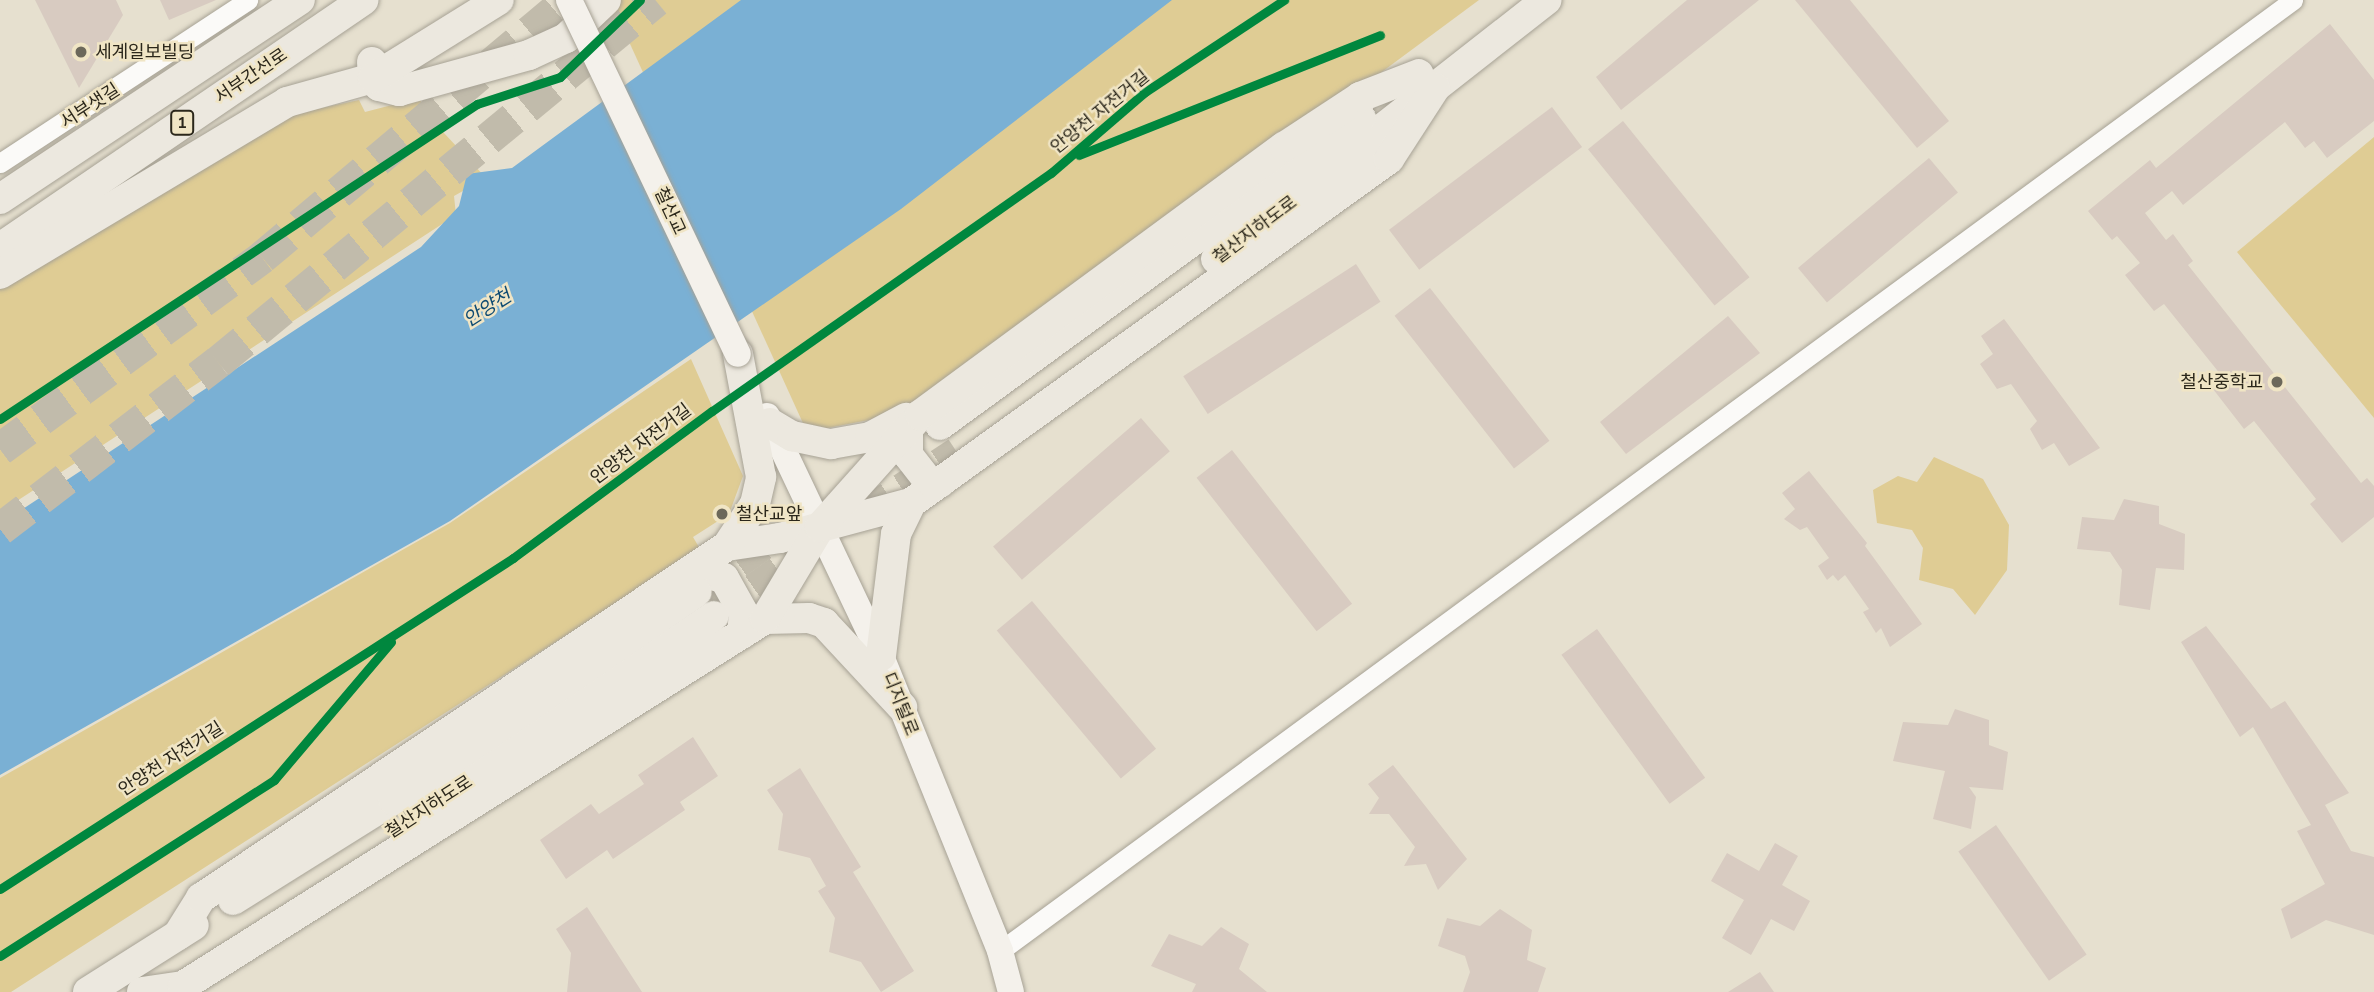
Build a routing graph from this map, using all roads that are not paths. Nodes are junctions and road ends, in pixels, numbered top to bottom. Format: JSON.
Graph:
{"nodes":[{"id":1,"x":248,"y":0,"type":"edge"},
{"id":2,"x":300,"y":0,"type":"edge"},
{"id":3,"x":365,"y":0,"type":"edge"},
{"id":4,"x":465,"y":0,"type":"edge"},
{"id":5,"x":499,"y":0,"type":"edge"},
{"id":6,"x":569,"y":0,"type":"edge"},
{"id":7,"x":607,"y":0,"type":"edge"},
{"id":8,"x":1514,"y":0,"type":"edge"},
{"id":9,"x":1546,"y":0,"type":"edge"},
{"id":10,"x":2293,"y":0,"type":"edge"},
{"id":11,"x":373,"y":78,"type":"junction"},
{"id":12,"x":1427,"y":81,"type":"junction"},
{"id":13,"x":0,"y":163,"type":"edge"},
{"id":14,"x":0,"y":199,"type":"edge"},
{"id":15,"x":0,"y":248,"type":"edge"},
{"id":16,"x":0,"y":274,"type":"edge"},
{"id":17,"x":738,"y":354,"type":"joint"},
{"id":18,"x":923,"y":422,"type":"junction"},
{"id":19,"x":763,"y":428,"type":"junction"},
{"id":20,"x":957,"y":452,"type":"tunnel mouth"},
{"id":21,"x":940,"y":483,"type":"junction"},
{"id":22,"x":911,"y":503,"type":"junction"},
{"id":23,"x":820,"y":527,"type":"junction"},
{"id":24,"x":727,"y":546,"type":"junction"},
{"id":25,"x":694,"y":581,"type":"junction"},
{"id":26,"x":714,"y":617,"type":"tunnel mouth"},
{"id":27,"x":754,"y":626,"type":"junction"},
{"id":28,"x":880,"y":656,"type":"junction"},
{"id":29,"x":902,"y":707,"type":"junction"},
{"id":30,"x":1000,"y":951,"type":"junction"},
{"id":31,"x":88,"y":992,"type":"edge"},
{"id":32,"x":141,"y":992,"type":"edge"},
{"id":33,"x":1011,"y":992,"type":"edge"}],
"edges":[{"from":1,"to":13,"type":"street","name":"서부샛길"},
{"from":2,"to":14,"type":"main road","name":"서부간선로","number":"1"},
{"from":3,"to":15,"type":"main road","name":"서부간선로","number":"1"},
{"from":4,"to":11,"type":"main road"},
{"from":5,"to":11,"type":"main road"},
{"from":6,"to":17,"type":"main road","name":"철산교","bridge":true},
{"from":7,"to":11,"type":"main road"},
{"from":8,"to":12,"type":"main road","name":"철산지하도로"},
{"from":9,"to":12,"type":"main road","name":"철산지하도로"},
{"from":10,"to":30,"type":"street"},
{"from":11,"to":16,"type":"main road"},
{"from":12,"to":18,"type":"main road"},
{"from":12,"to":20,"type":"main road","name":"철산지하도로"},
{"from":12,"to":21,"type":"main road"},
{"from":17,"to":19,"type":"main road"},
{"from":18,"to":19,"type":"main road"},
{"from":18,"to":21,"type":"main road"},
{"from":18,"to":23,"type":"main road"},
{"from":19,"to":23,"type":"main road","name":"디지털로"},
{"from":19,"to":24,"type":"main road"},
{"from":21,"to":22,"type":"main road"},
{"from":22,"to":23,"type":"main road"},
{"from":22,"to":28,"type":"main road"},
{"from":23,"to":24,"type":"main road"},
{"from":23,"to":27,"type":"main road"},
{"from":23,"to":28,"type":"main road","name":"디지털로"},
{"from":24,"to":25,"type":"main road"},
{"from":25,"to":27,"type":"main road"},
{"from":25,"to":31,"type":"main road"},
{"from":26,"to":32,"type":"main road","name":"철산지하도로"},
{"from":27,"to":29,"type":"main road"},
{"from":27,"to":32,"type":"main road"},
{"from":28,"to":29,"type":"main road","name":"디지털로"},
{"from":29,"to":30,"type":"main road","name":"디지털로"},
{"from":30,"to":33,"type":"main road","name":"디지털로"}]}
